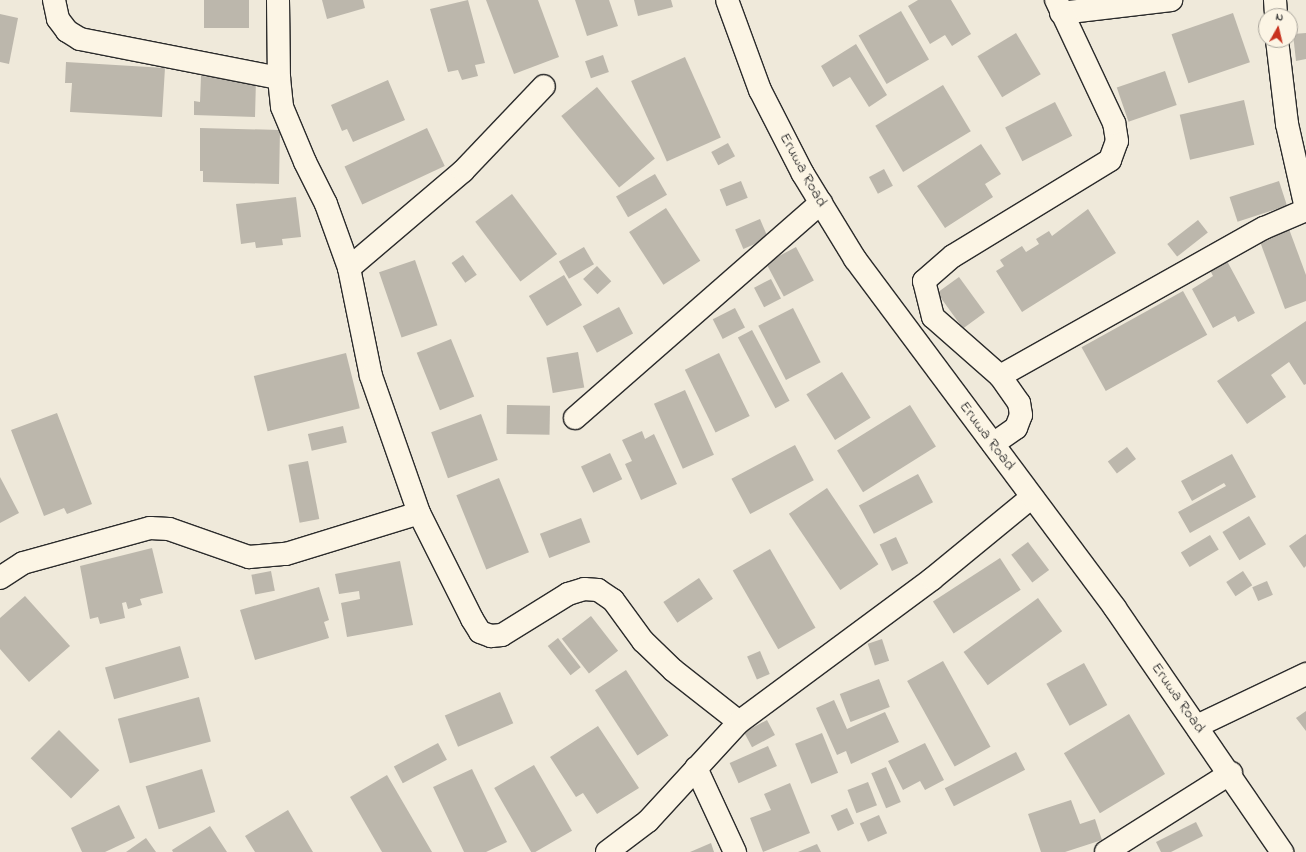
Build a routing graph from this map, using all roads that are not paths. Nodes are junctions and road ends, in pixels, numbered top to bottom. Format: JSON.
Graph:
{"nodes":[{"id":1,"x":54,"y":0,"type":"edge"},
{"id":2,"x":278,"y":0,"type":"edge"},
{"id":3,"x":727,"y":0,"type":"edge"},
{"id":4,"x":1171,"y":0,"type":"edge"},
{"id":5,"x":1058,"y":6,"type":"edge"},
{"id":6,"x":1278,"y":48,"type":"edge"},
{"id":7,"x":279,"y":78,"type":"junction"},
{"id":8,"x":544,"y":86,"type":"dead end"},
{"id":9,"x":821,"y":203,"type":"junction"},
{"id":10,"x":1306,"y":209,"type":"edge"},
{"id":11,"x":349,"y":268,"type":"junction"},
{"id":12,"x":1000,"y":376,"type":"junction"},
{"id":13,"x":575,"y":418,"type":"dead end"},
{"id":14,"x":993,"y":444,"type":"junction"},
{"id":15,"x":1032,"y":497,"type":"junction"},
{"id":16,"x":419,"y":513,"type":"junction"},
{"id":17,"x":0,"y":578,"type":"edge"},
{"id":18,"x":1306,"y":674,"type":"edge"},
{"id":19,"x":739,"y":722,"type":"junction"},
{"id":20,"x":1197,"y":726,"type":"junction"},
{"id":21,"x":696,"y":768,"type":"junction"},
{"id":22,"x":1231,"y":773,"type":"junction"},
{"id":23,"x":607,"y":852,"type":"edge"},
{"id":24,"x":735,"y":852,"type":"edge"},
{"id":25,"x":1106,"y":852,"type":"edge"},
{"id":26,"x":1282,"y":852,"type":"edge"}],
"edges":[{"from":1,"to":7,"type":"street"},
{"from":2,"to":7,"type":"street"},
{"from":3,"to":9,"type":"street","name":"Eruwa Road"},
{"from":4,"to":5,"type":"street"},
{"from":5,"to":12,"type":"street"},
{"from":6,"to":10,"type":"street"},
{"from":7,"to":11,"type":"street"},
{"from":8,"to":11,"type":"street"},
{"from":9,"to":13,"type":"street"},
{"from":9,"to":14,"type":"street","name":"Eruwa Road"},
{"from":10,"to":12,"type":"street"},
{"from":11,"to":16,"type":"street"},
{"from":12,"to":14,"type":"street"},
{"from":14,"to":15,"type":"street","name":"Eruwa Road"},
{"from":15,"to":19,"type":"street"},
{"from":15,"to":20,"type":"street","name":"Eruwa Road"},
{"from":16,"to":17,"type":"street"},
{"from":16,"to":19,"type":"street"},
{"from":18,"to":20,"type":"street"},
{"from":19,"to":21,"type":"street"},
{"from":20,"to":22,"type":"street","name":"Eruwa Road"},
{"from":21,"to":23,"type":"street"},
{"from":21,"to":24,"type":"street"},
{"from":22,"to":25,"type":"street"},
{"from":22,"to":26,"type":"street","name":"Eruwa Road"}]}
